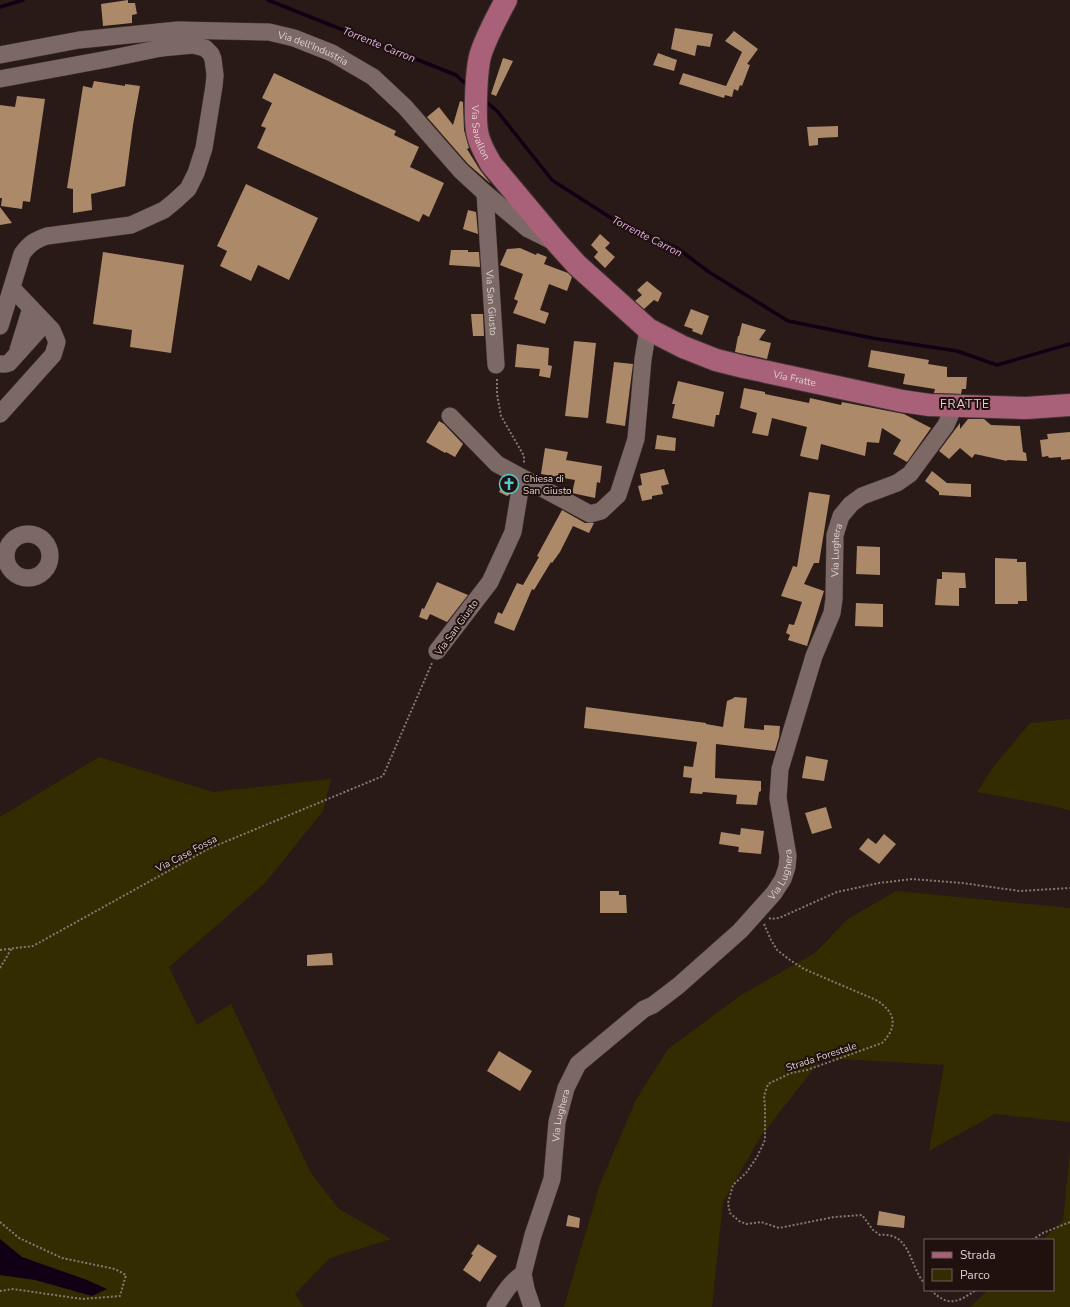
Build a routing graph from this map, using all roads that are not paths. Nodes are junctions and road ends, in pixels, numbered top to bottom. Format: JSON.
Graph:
{"nodes":[{"id":1,"x":506,"y":0,"type":"edge"},
{"id":2,"x":160,"y":40,"type":"junction"},
{"id":3,"x":0,"y":55,"type":"edge"},
{"id":4,"x":0,"y":79,"type":"edge"},
{"id":5,"x":485,"y":193,"type":"junction"},
{"id":6,"x":558,"y":244,"type":"junction"},
{"id":7,"x":12,"y":288,"type":"junction"},
{"id":8,"x":31,"y":308,"type":"junction"},
{"id":9,"x":45,"y":323,"type":"junction"},
{"id":10,"x":0,"y":326,"type":"edge"},
{"id":11,"x":648,"y":329,"type":"junction"},
{"id":12,"x":16,"y":355,"type":"junction"},
{"id":13,"x":0,"y":364,"type":"edge"},
{"id":14,"x":496,"y":365,"type":"road end"},
{"id":15,"x":1070,"y":405,"type":"edge"},
{"id":16,"x":954,"y":406,"type":"junction"},
{"id":17,"x":0,"y":414,"type":"edge"},
{"id":18,"x":450,"y":416,"type":"dead end"},
{"id":19,"x":522,"y":478,"type":"junction"},
{"id":20,"x":437,"y":651,"type":"road end"},
{"id":21,"x":523,"y":1274,"type":"junction"},
{"id":22,"x":495,"y":1307,"type":"edge"},
{"id":23,"x":532,"y":1307,"type":"edge"}],
"edges":[{"from":1,"to":6,"type":"main road","name":"Via Savallon"},
{"from":2,"to":3,"type":"street","name":"Via dell'Industria"},
{"from":2,"to":4,"type":"street"},
{"from":2,"to":5,"type":"street","name":"Via dell'Industria"},
{"from":2,"to":7,"type":"street"},
{"from":5,"to":6,"type":"street","name":"Via dell'Industria"},
{"from":5,"to":14,"type":"street","name":"Via San Giusto"},
{"from":6,"to":11,"type":"main road","name":"Via Fratte"},
{"from":7,"to":8,"type":"street"},
{"from":7,"to":10,"type":"street"},
{"from":8,"to":9,"type":"street"},
{"from":8,"to":12,"type":"street"},
{"from":9,"to":12,"type":"street"},
{"from":9,"to":17,"type":"street"},
{"from":11,"to":16,"type":"main road","name":"Via Fratte"},
{"from":11,"to":19,"type":"street"},
{"from":12,"to":13,"type":"street"},
{"from":15,"to":16,"type":"main road","name":"Via Fratte"},
{"from":16,"to":21,"type":"street","name":"Via Lughera"},
{"from":18,"to":19,"type":"street"},
{"from":19,"to":20,"type":"street","name":"Via San Giusto"},
{"from":21,"to":22,"type":"street"},
{"from":21,"to":23,"type":"street","name":"Via Lughera"}]}
